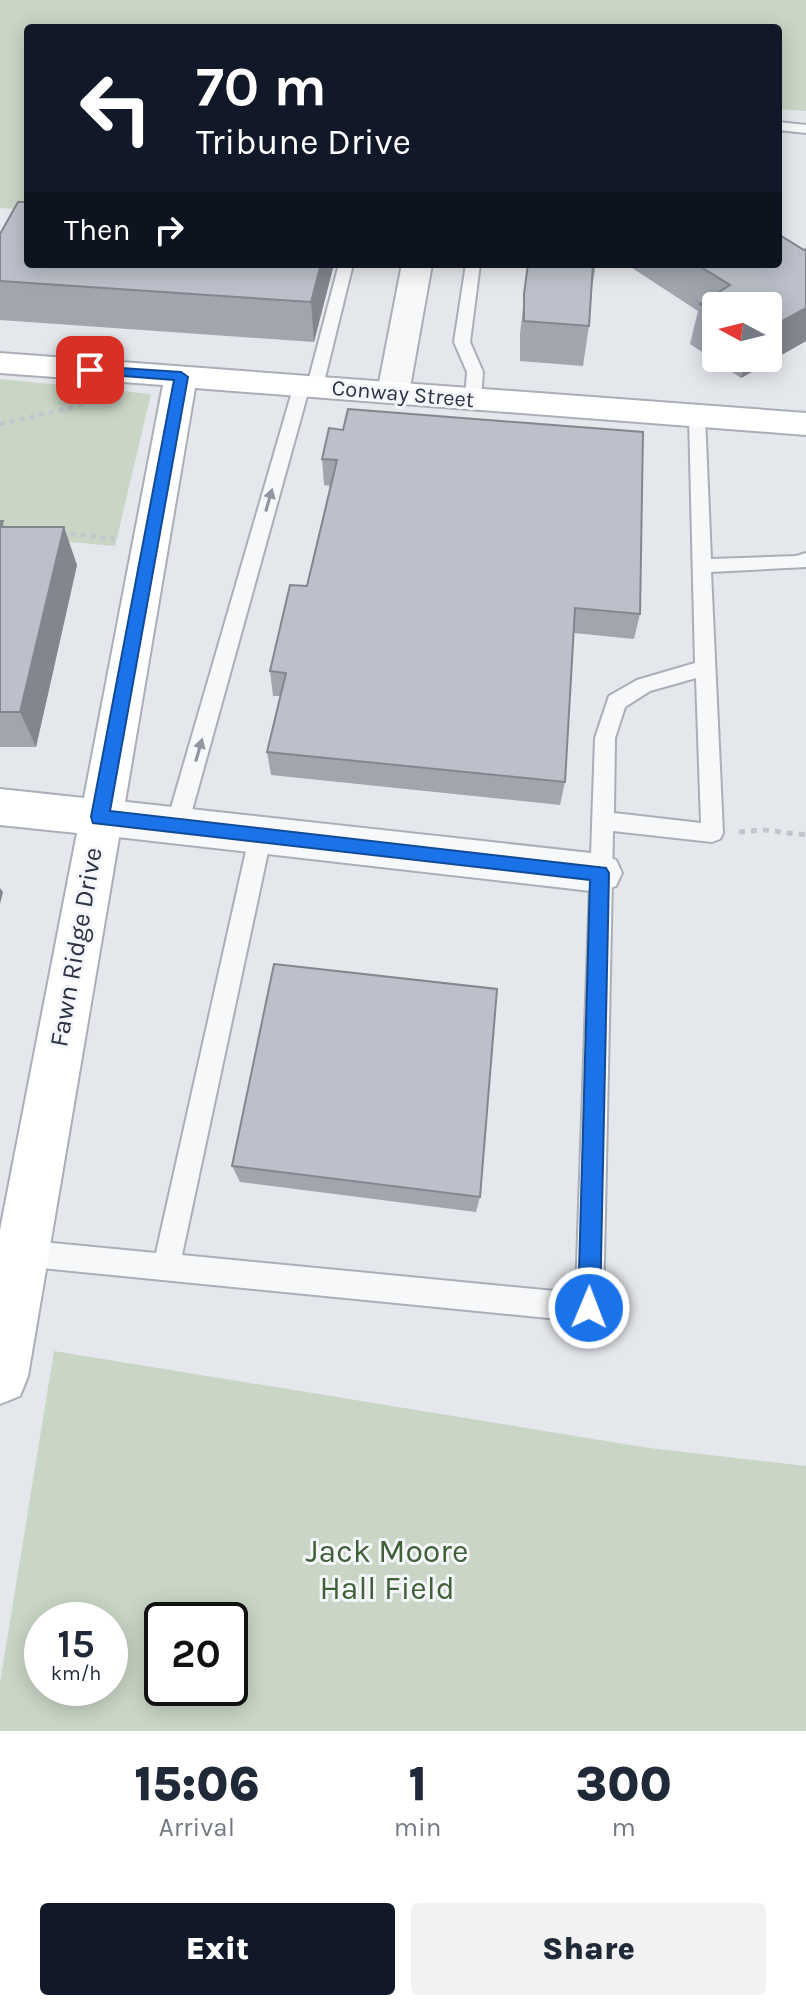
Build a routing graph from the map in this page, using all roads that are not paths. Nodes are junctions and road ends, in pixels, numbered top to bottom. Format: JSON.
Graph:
{"nodes":[{"id":1,"x":782,"y":126,"type":"edge"},
{"id":2,"x":806,"y":129,"type":"edge"},
{"id":3,"x":345,"y":268,"type":"edge"},
{"id":4,"x":416,"y":268,"type":"edge"},
{"id":5,"x":472,"y":268,"type":"edge"},
{"id":6,"x":0,"y":363,"type":"edge"},
{"id":7,"x":181,"y":377,"type":"junction"},
{"id":8,"x":308,"y":386,"type":"junction"},
{"id":9,"x":393,"y":393,"type":"junction"},
{"id":10,"x":473,"y":399,"type":"junction"},
{"id":11,"x":697,"y":416,"type":"junction"},
{"id":12,"x":806,"y":424,"type":"edge"},
{"id":13,"x":806,"y":560,"type":"edge"},
{"id":14,"x":701,"y":566,"type":"junction"},
{"id":15,"x":705,"y":668,"type":"junction"},
{"id":16,"x":0,"y":807,"type":"edge"},
{"id":17,"x":100,"y":817,"type":"junction"},
{"id":18,"x":602,"y":821,"type":"junction"},
{"id":19,"x":177,"y":825,"type":"junction"},
{"id":20,"x":261,"y":833,"type":"junction"},
{"id":21,"x":600,"y":873,"type":"junction"},
{"id":22,"x":15,"y":1242,"type":"edge"},
{"id":23,"x":166,"y":1266,"type":"junction"},
{"id":24,"x":0,"y":1376,"type":"edge"}],
"edges":[{"from":1,"to":2,"type":"lane"},
{"from":3,"to":8,"type":"lane"},
{"from":4,"to":9,"type":"street"},
{"from":5,"to":10,"type":"lane"},
{"from":6,"to":7,"type":"street","name":"Conway Street"},
{"from":7,"to":8,"type":"street","name":"Conway Street"},
{"from":7,"to":17,"type":"street","name":"Fawn Ridge Drive"},
{"from":8,"to":9,"type":"street","name":"Conway Street"},
{"from":19,"to":8,"type":"lane","one_way":true},
{"from":9,"to":10,"type":"street","name":"Conway Street"},
{"from":10,"to":11,"type":"street","name":"Conway Street"},
{"from":11,"to":12,"type":"street","name":"Conway Street"},
{"from":11,"to":14,"type":"lane"},
{"from":13,"to":14,"type":"lane"},
{"from":14,"to":15,"type":"lane"},
{"from":15,"to":18,"type":"lane"},
{"from":15,"to":18,"type":"lane"},
{"from":16,"to":17,"type":"street"},
{"from":17,"to":19,"type":"street"},
{"from":17,"to":22,"type":"street","name":"Fawn Ridge Drive"},
{"from":18,"to":21,"type":"lane"},
{"from":19,"to":20,"type":"street"},
{"from":20,"to":21,"type":"street"},
{"from":20,"to":23,"type":"lane"},
{"from":21,"to":23,"type":"lane"},
{"from":22,"to":23,"type":"lane"},
{"from":22,"to":24,"type":"street","name":"Fawn Ridge Drive"}]}
